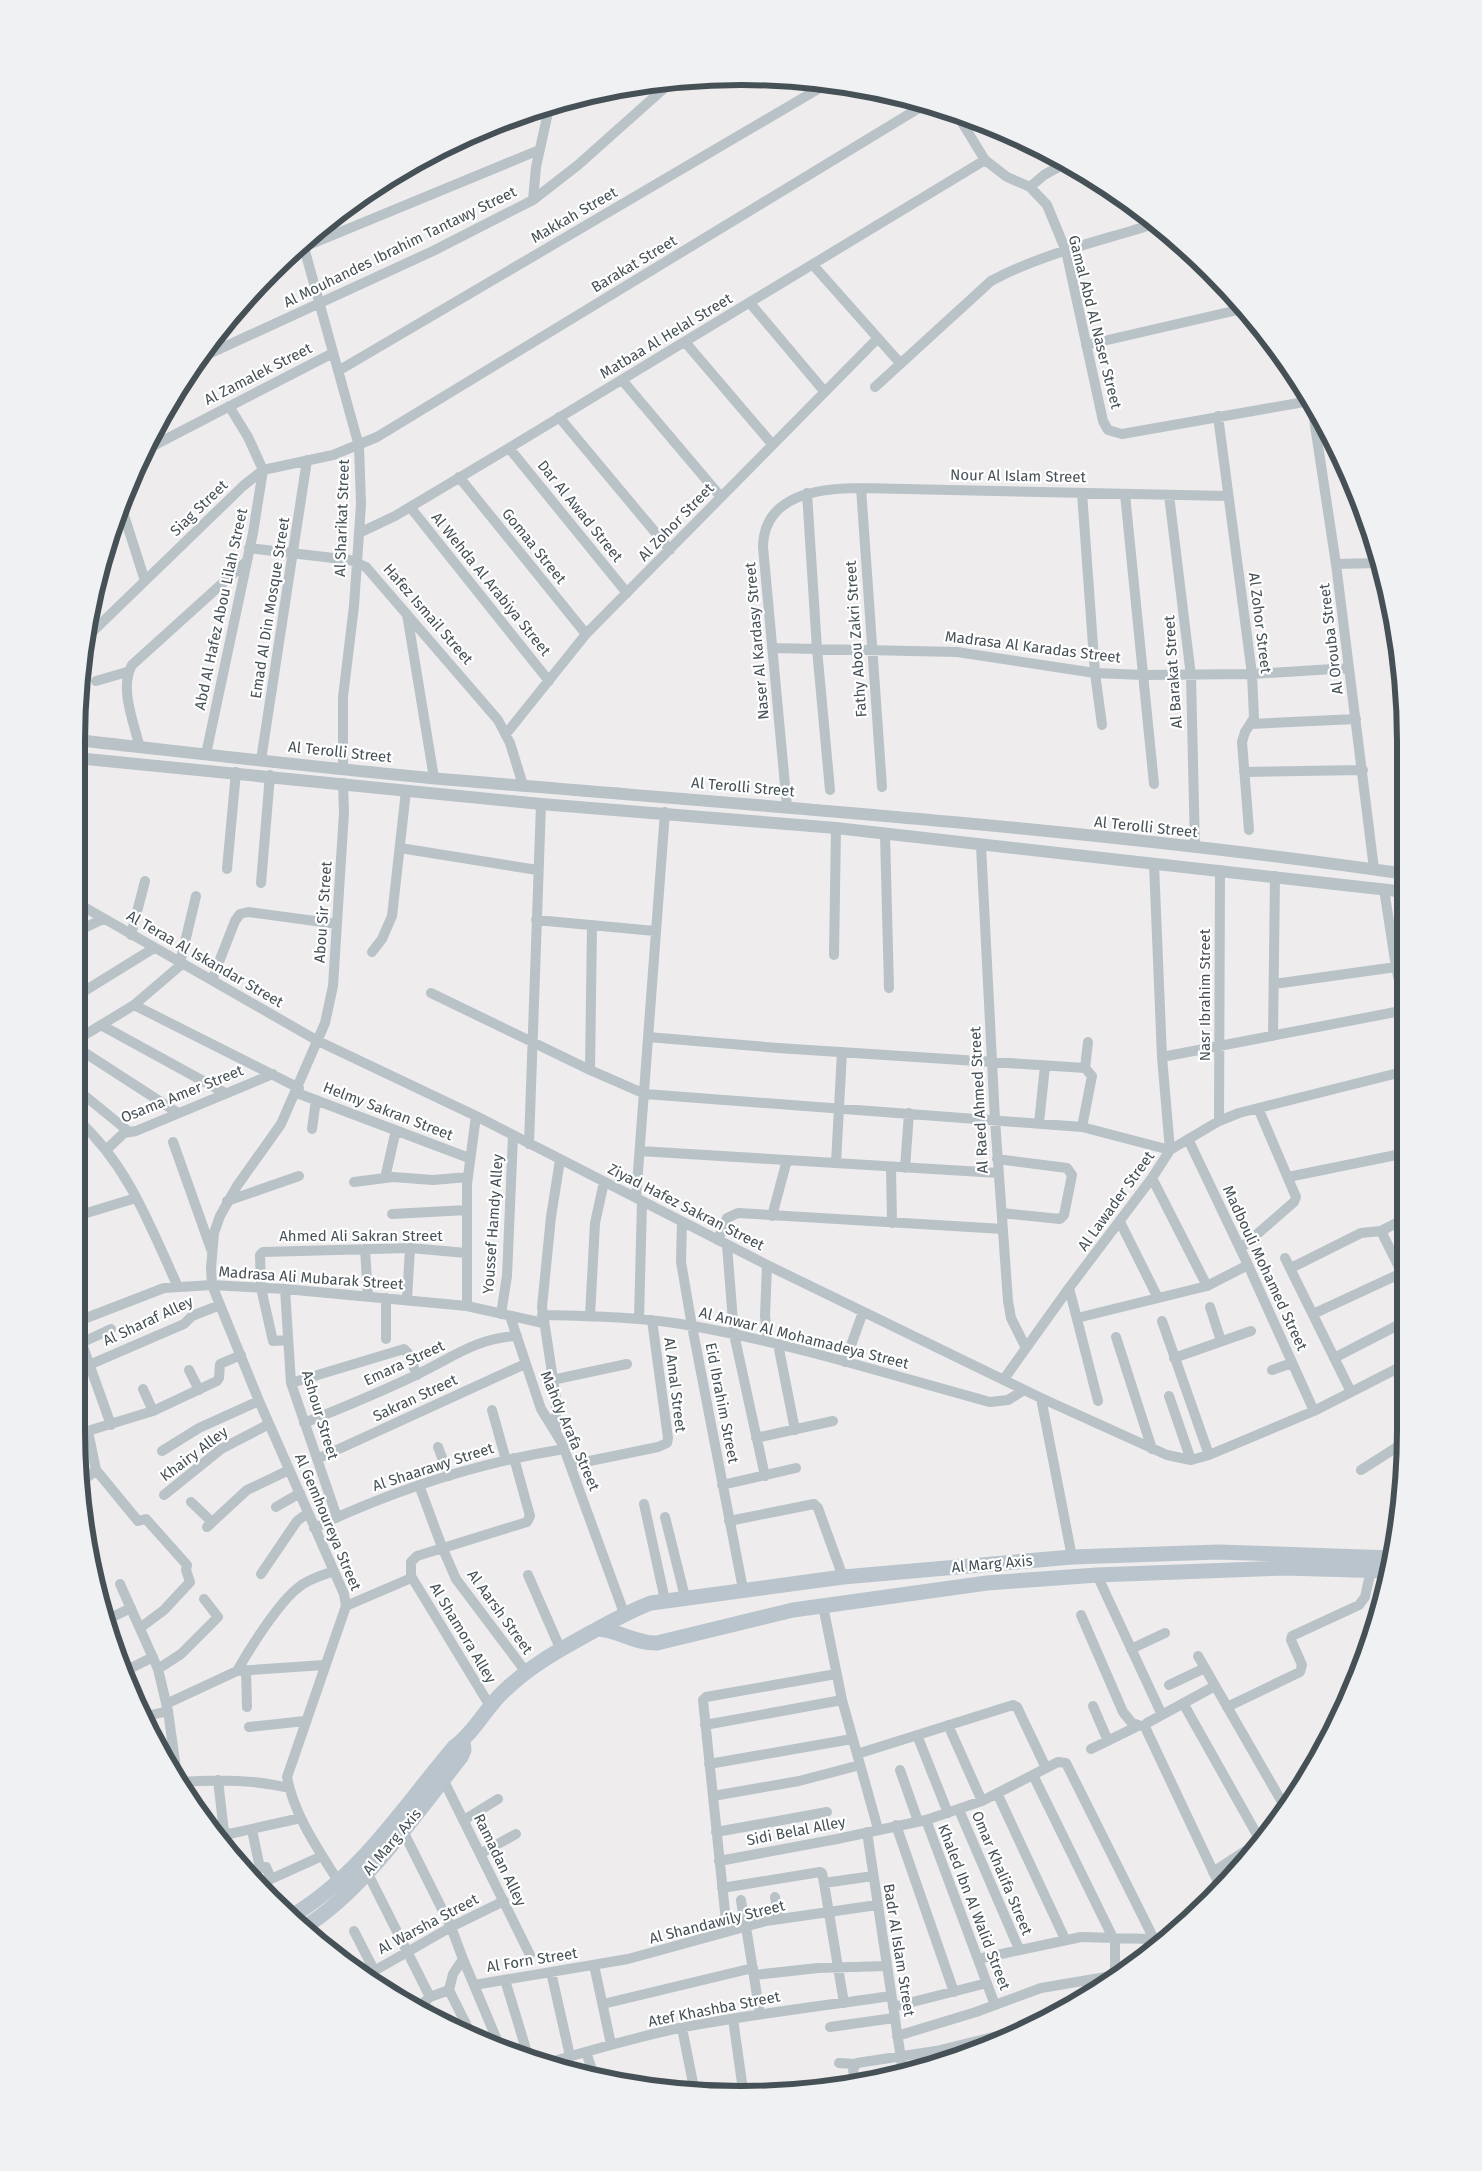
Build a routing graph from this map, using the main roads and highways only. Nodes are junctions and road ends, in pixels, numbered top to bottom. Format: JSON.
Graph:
{"nodes":[{"id":1,"x":1383,"y":1564,"type":"edge"},
{"id":2,"x":1382,"y":1567,"type":"edge"},
{"id":3,"x":598,"y":1629,"type":"junction"},
{"id":4,"x":463,"y":1742,"type":"junction"},
{"id":5,"x":297,"y":1913,"type":"edge"},
{"id":6,"x":309,"y":1924,"type":"edge"}],
"edges":[{"from":1,"to":3,"type":"main road","name":"Al Marg Axis"},
{"from":2,"to":3,"type":"main road","name":"Al Marg Axis"},
{"from":3,"to":4,"type":"main road","name":"Al Marg Axis"},
{"from":4,"to":5,"type":"main road","name":"Al Marg Axis"},
{"from":4,"to":6,"type":"main road","name":"Al Marg Axis"}]}
